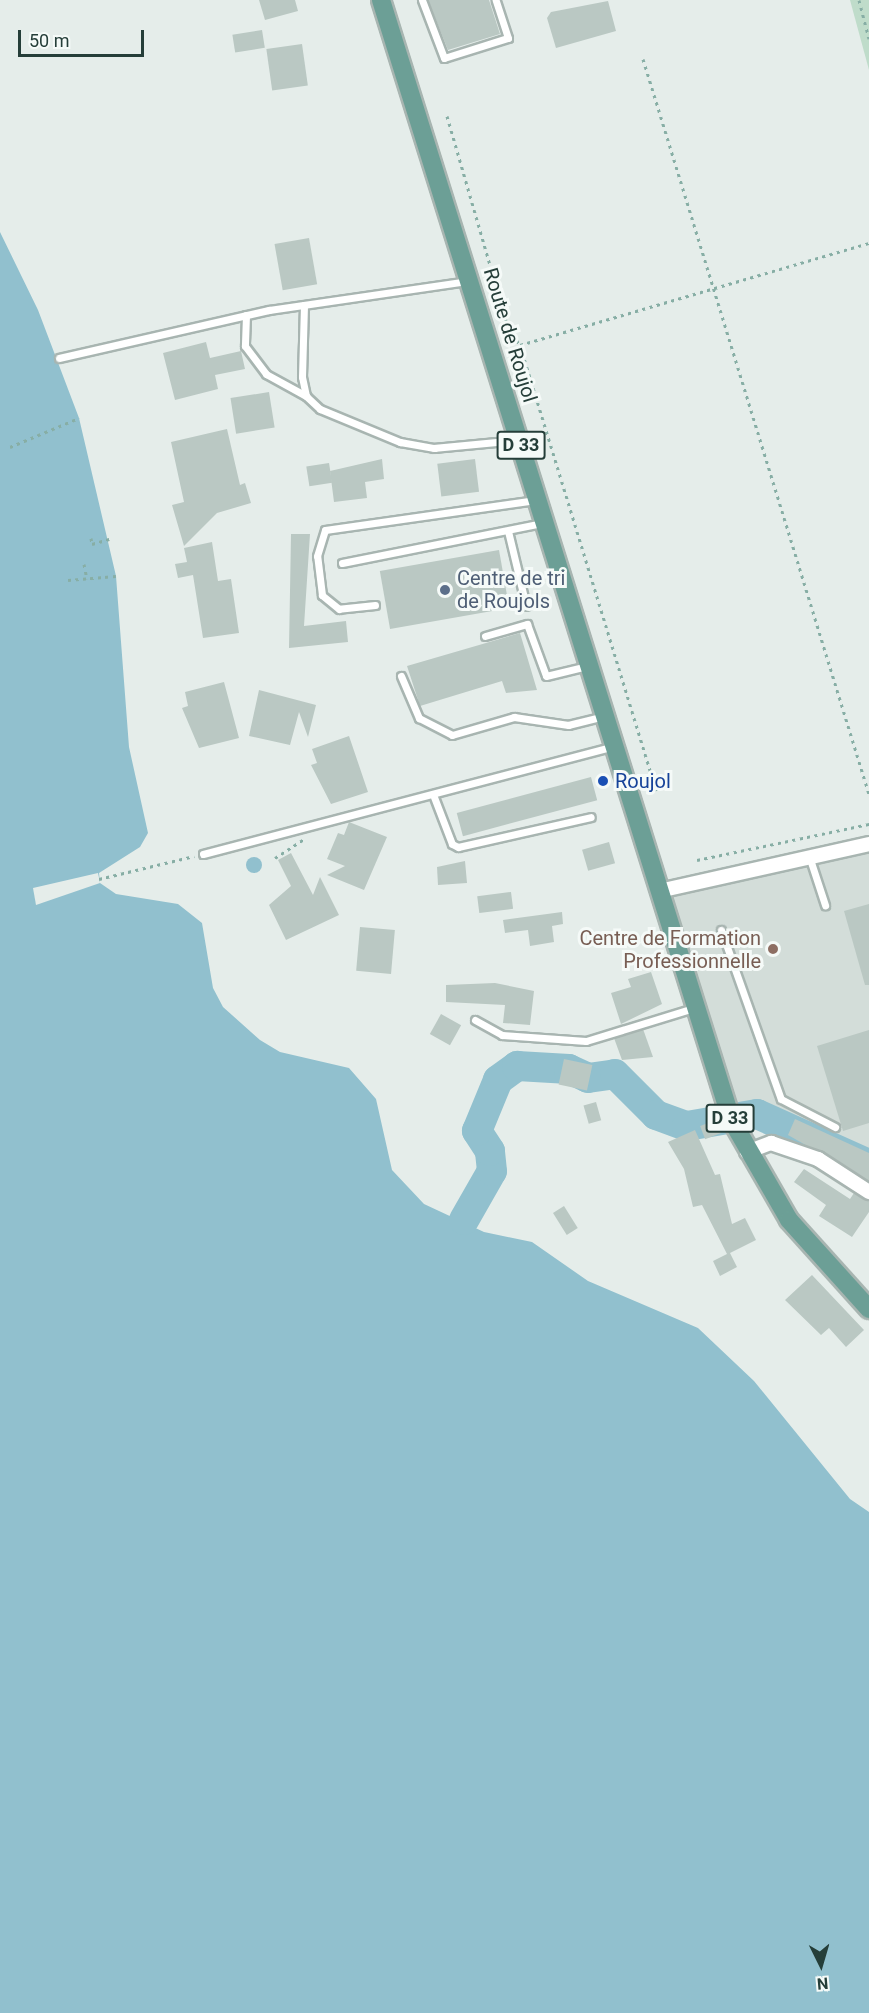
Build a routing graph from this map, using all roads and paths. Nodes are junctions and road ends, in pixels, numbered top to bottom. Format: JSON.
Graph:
{"nodes":[{"id":1,"x":381,"y":0,"type":"edge"},
{"id":2,"x":422,"y":0,"type":"edge"},
{"id":3,"x":496,"y":0,"type":"edge"},
{"id":4,"x":860,"y":0,"type":"edge"},
{"id":5,"x":869,"y":39,"type":"edge"},
{"id":6,"x":643,"y":59,"type":"dead end"},
{"id":7,"x":447,"y":116,"type":"dead end"},
{"id":8,"x":869,"y":243,"type":"edge"},
{"id":9,"x":470,"y":280,"type":"junction"},
{"id":10,"x":715,"y":292,"type":"junction"},
{"id":11,"x":304,"y":305,"type":"junction"},
{"id":12,"x":246,"y":315,"type":"junction"},
{"id":13,"x":520,"y":345,"type":"junction"},
{"id":14,"x":59,"y":358,"type":"dead end"},
{"id":15,"x":306,"y":396,"type":"junction"},
{"id":16,"x":79,"y":418,"type":"dead end"},
{"id":17,"x":519,"y":440,"type":"junction"},
{"id":18,"x":10,"y":447,"type":"dead end"},
{"id":19,"x":538,"y":500,"type":"junction"},
{"id":20,"x":545,"y":523,"type":"junction"},
{"id":21,"x":508,"y":531,"type":"junction"},
{"id":22,"x":91,"y":538,"type":"dead end"},
{"id":23,"x":108,"y":539,"type":"dead end"},
{"id":24,"x":342,"y":563,"type":"dead end"},
{"id":25,"x":84,"y":564,"type":"dead end"},
{"id":26,"x":116,"y":576,"type":"dead end"},
{"id":27,"x":87,"y":579,"type":"junction"},
{"id":28,"x":68,"y":580,"type":"dead end"},
{"id":29,"x":375,"y":605,"type":"dead end"},
{"id":30,"x":526,"y":606,"type":"dead end"},
{"id":31,"x":485,"y":636,"type":"dead end"},
{"id":32,"x":590,"y":666,"type":"junction"},
{"id":33,"x":402,"y":676,"type":"dead end"},
{"id":34,"x":605,"y":716,"type":"junction"},
{"id":35,"x":615,"y":746,"type":"junction"},
{"id":36,"x":656,"y":791,"type":"dead end"},
{"id":37,"x":869,"y":794,"type":"edge"},
{"id":38,"x":434,"y":797,"type":"junction"},
{"id":39,"x":591,"y":817,"type":"dead end"},
{"id":40,"x":869,"y":824,"type":"edge"},
{"id":41,"x":306,"y":825,"type":"junction"},
{"id":42,"x":869,"y":844,"type":"edge"},
{"id":43,"x":203,"y":854,"type":"joint"},
{"id":44,"x":809,"y":856,"type":"junction"},
{"id":45,"x":275,"y":858,"type":"dead end"},
{"id":46,"x":697,"y":860,"type":"dead end"},
{"id":47,"x":99,"y":879,"type":"dead end"},
{"id":48,"x":658,"y":891,"type":"junction"},
{"id":49,"x":825,"y":905,"type":"dead end"},
{"id":50,"x":721,"y":930,"type":"dead end"},
{"id":51,"x":696,"y":1008,"type":"junction"},
{"id":52,"x":475,"y":1020,"type":"dead end"},
{"id":53,"x":835,"y":1127,"type":"dead end"},
{"id":54,"x":747,"y":1152,"type":"junction"},
{"id":55,"x":869,"y":1192,"type":"edge"},
{"id":56,"x":869,"y":1309,"type":"edge"}],
"edges":[{"from":1,"to":9,"type":"main road","name":"Route de Roujol","number":"D 33"},
{"from":2,"to":3,"type":"lane"},
{"from":4,"to":5,"type":"path"},
{"from":6,"to":10,"type":"path"},
{"from":7,"to":13,"type":"path"},
{"from":8,"to":10,"type":"path"},
{"from":9,"to":11,"type":"lane"},
{"from":9,"to":17,"type":"main road","name":"Route de Roujol","number":"D 33"},
{"from":10,"to":13,"type":"path"},
{"from":10,"to":37,"type":"path"},
{"from":11,"to":12,"type":"lane"},
{"from":11,"to":15,"type":"lane"},
{"from":12,"to":14,"type":"lane"},
{"from":12,"to":15,"type":"lane"},
{"from":13,"to":36,"type":"path"},
{"from":15,"to":17,"type":"lane"},
{"from":16,"to":18,"type":"path"},
{"from":17,"to":19,"type":"main road","name":"Route de Roujol","number":"D 33"},
{"from":19,"to":20,"type":"main road","name":"Route de Roujol","number":"D 33"},
{"from":19,"to":29,"type":"lane"},
{"from":20,"to":21,"type":"lane"},
{"from":20,"to":32,"type":"main road","name":"Route de Roujol","number":"D 33"},
{"from":21,"to":24,"type":"lane"},
{"from":21,"to":30,"type":"lane"},
{"from":22,"to":23,"type":"path"},
{"from":25,"to":27,"type":"path"},
{"from":26,"to":27,"type":"path"},
{"from":27,"to":28,"type":"path"},
{"from":31,"to":32,"type":"lane"},
{"from":32,"to":34,"type":"main road","name":"Route de Roujol","number":"D 33"},
{"from":33,"to":34,"type":"lane"},
{"from":34,"to":35,"type":"main road","name":"Route de Roujol","number":"D 33"},
{"from":35,"to":38,"type":"lane"},
{"from":35,"to":48,"type":"main road","name":"Route de Roujol","number":"D 33"},
{"from":38,"to":39,"type":"lane"},
{"from":38,"to":41,"type":"lane"},
{"from":40,"to":46,"type":"path"},
{"from":41,"to":43,"type":"lane"},
{"from":41,"to":45,"type":"path"},
{"from":42,"to":44,"type":"street"},
{"from":43,"to":47,"type":"path"},
{"from":44,"to":48,"type":"street"},
{"from":44,"to":49,"type":"lane"},
{"from":48,"to":51,"type":"main road","number":"D 33"},
{"from":50,"to":53,"type":"lane"},
{"from":51,"to":52,"type":"lane"},
{"from":51,"to":54,"type":"main road","number":"D 33"},
{"from":54,"to":55,"type":"street"},
{"from":54,"to":56,"type":"main road","number":"D 33"}]}
